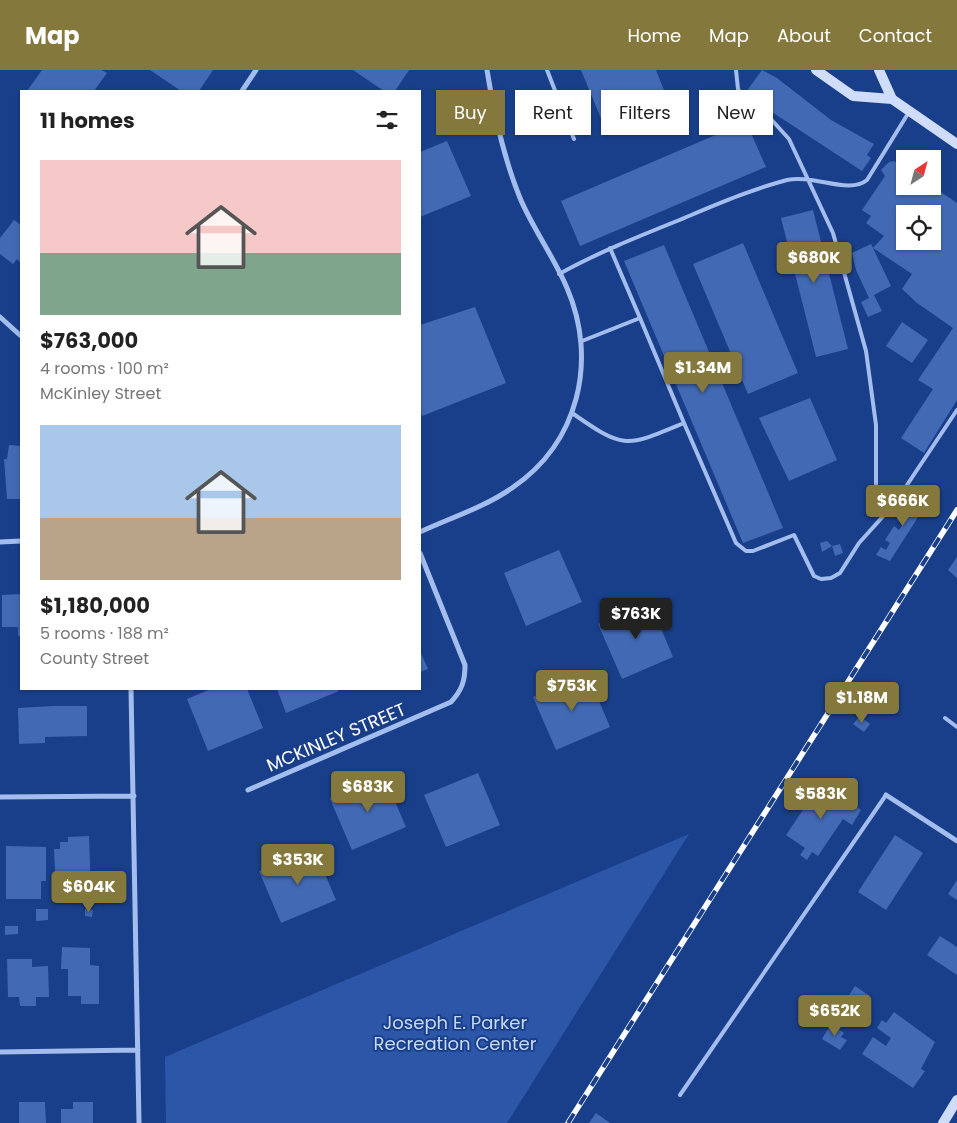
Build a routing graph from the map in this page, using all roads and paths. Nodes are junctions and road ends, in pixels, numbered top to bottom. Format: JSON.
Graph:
{"nodes":[{"id":1,"x":256,"y":70,"type":"edge"},
{"id":2,"x":487,"y":70,"type":"edge"},
{"id":3,"x":547,"y":70,"type":"edge"},
{"id":4,"x":736,"y":70,"type":"edge"},
{"id":5,"x":816,"y":70,"type":"edge"},
{"id":6,"x":878,"y":70,"type":"edge"},
{"id":7,"x":243,"y":90,"type":"edge"},
{"id":8,"x":892,"y":98,"type":"junction"},
{"id":9,"x":910,"y":111,"type":"junction"},
{"id":10,"x":574,"y":139,"type":"dead end"},
{"id":11,"x":957,"y":144,"type":"edge"},
{"id":12,"x":807,"y":178,"type":"junction"},
{"id":13,"x":610,"y":248,"type":"junction"},
{"id":14,"x":559,"y":274,"type":"junction"},
{"id":15,"x":0,"y":317,"type":"edge"},
{"id":16,"x":640,"y":318,"type":"junction"},
{"id":17,"x":20,"y":335,"type":"edge"},
{"id":18,"x":582,"y":341,"type":"junction"},
{"id":19,"x":957,"y":410,"type":"edge"},
{"id":20,"x":572,"y":413,"type":"junction"},
{"id":21,"x":684,"y":423,"type":"junction"},
{"id":22,"x":889,"y":511,"type":"junction"},
{"id":23,"x":421,"y":532,"type":"edge"},
{"id":24,"x":20,"y":541,"type":"edge"},
{"id":25,"x":0,"y":542,"type":"edge"},
{"id":26,"x":421,"y":555,"type":"edge"},
{"id":27,"x":131,"y":690,"type":"edge"},
{"id":28,"x":946,"y":718,"type":"dead end"},
{"id":29,"x":957,"y":727,"type":"edge"},
{"id":30,"x":248,"y":790,"type":"dead end"},
{"id":31,"x":886,"y":795,"type":"joint"},
{"id":32,"x":134,"y":796,"type":"junction"},
{"id":33,"x":0,"y":797,"type":"edge"},
{"id":34,"x":957,"y":842,"type":"edge"},
{"id":35,"x":138,"y":1050,"type":"junction"},
{"id":36,"x":0,"y":1052,"type":"edge"},
{"id":37,"x":680,"y":1095,"type":"dead end"},
{"id":38,"x":957,"y":1100,"type":"edge"},
{"id":39,"x":139,"y":1123,"type":"edge"},
{"id":40,"x":942,"y":1123,"type":"edge"}],
"edges":[{"from":1,"to":7,"type":"street"},
{"from":2,"to":14,"type":"street"},
{"from":3,"to":10,"type":"lane"},
{"from":4,"to":12,"type":"lane"},
{"from":5,"to":8,"type":"main road"},
{"from":6,"to":8,"type":"main road"},
{"from":8,"to":9,"type":"main road"},
{"from":9,"to":11,"type":"main road"},
{"from":9,"to":12,"type":"lane"},
{"from":12,"to":13,"type":"lane"},
{"from":12,"to":22,"type":"lane"},
{"from":13,"to":14,"type":"lane"},
{"from":13,"to":16,"type":"lane"},
{"from":14,"to":18,"type":"street"},
{"from":15,"to":17,"type":"street"},
{"from":16,"to":18,"type":"lane"},
{"from":16,"to":21,"type":"lane"},
{"from":18,"to":20,"type":"street"},
{"from":19,"to":22,"type":"lane"},
{"from":20,"to":21,"type":"lane"},
{"from":20,"to":23,"type":"street"},
{"from":21,"to":22,"type":"lane"},
{"from":24,"to":25,"type":"street"},
{"from":26,"to":30,"type":"street","name":"MCKINLEY STREET"},
{"from":27,"to":32,"type":"street"},
{"from":28,"to":29,"type":"lane"},
{"from":31,"to":34,"type":"street"},
{"from":31,"to":37,"type":"lane"},
{"from":32,"to":33,"type":"street"},
{"from":32,"to":35,"type":"street"},
{"from":35,"to":36,"type":"street"},
{"from":35,"to":39,"type":"street"},
{"from":38,"to":40,"type":"main road"}]}
